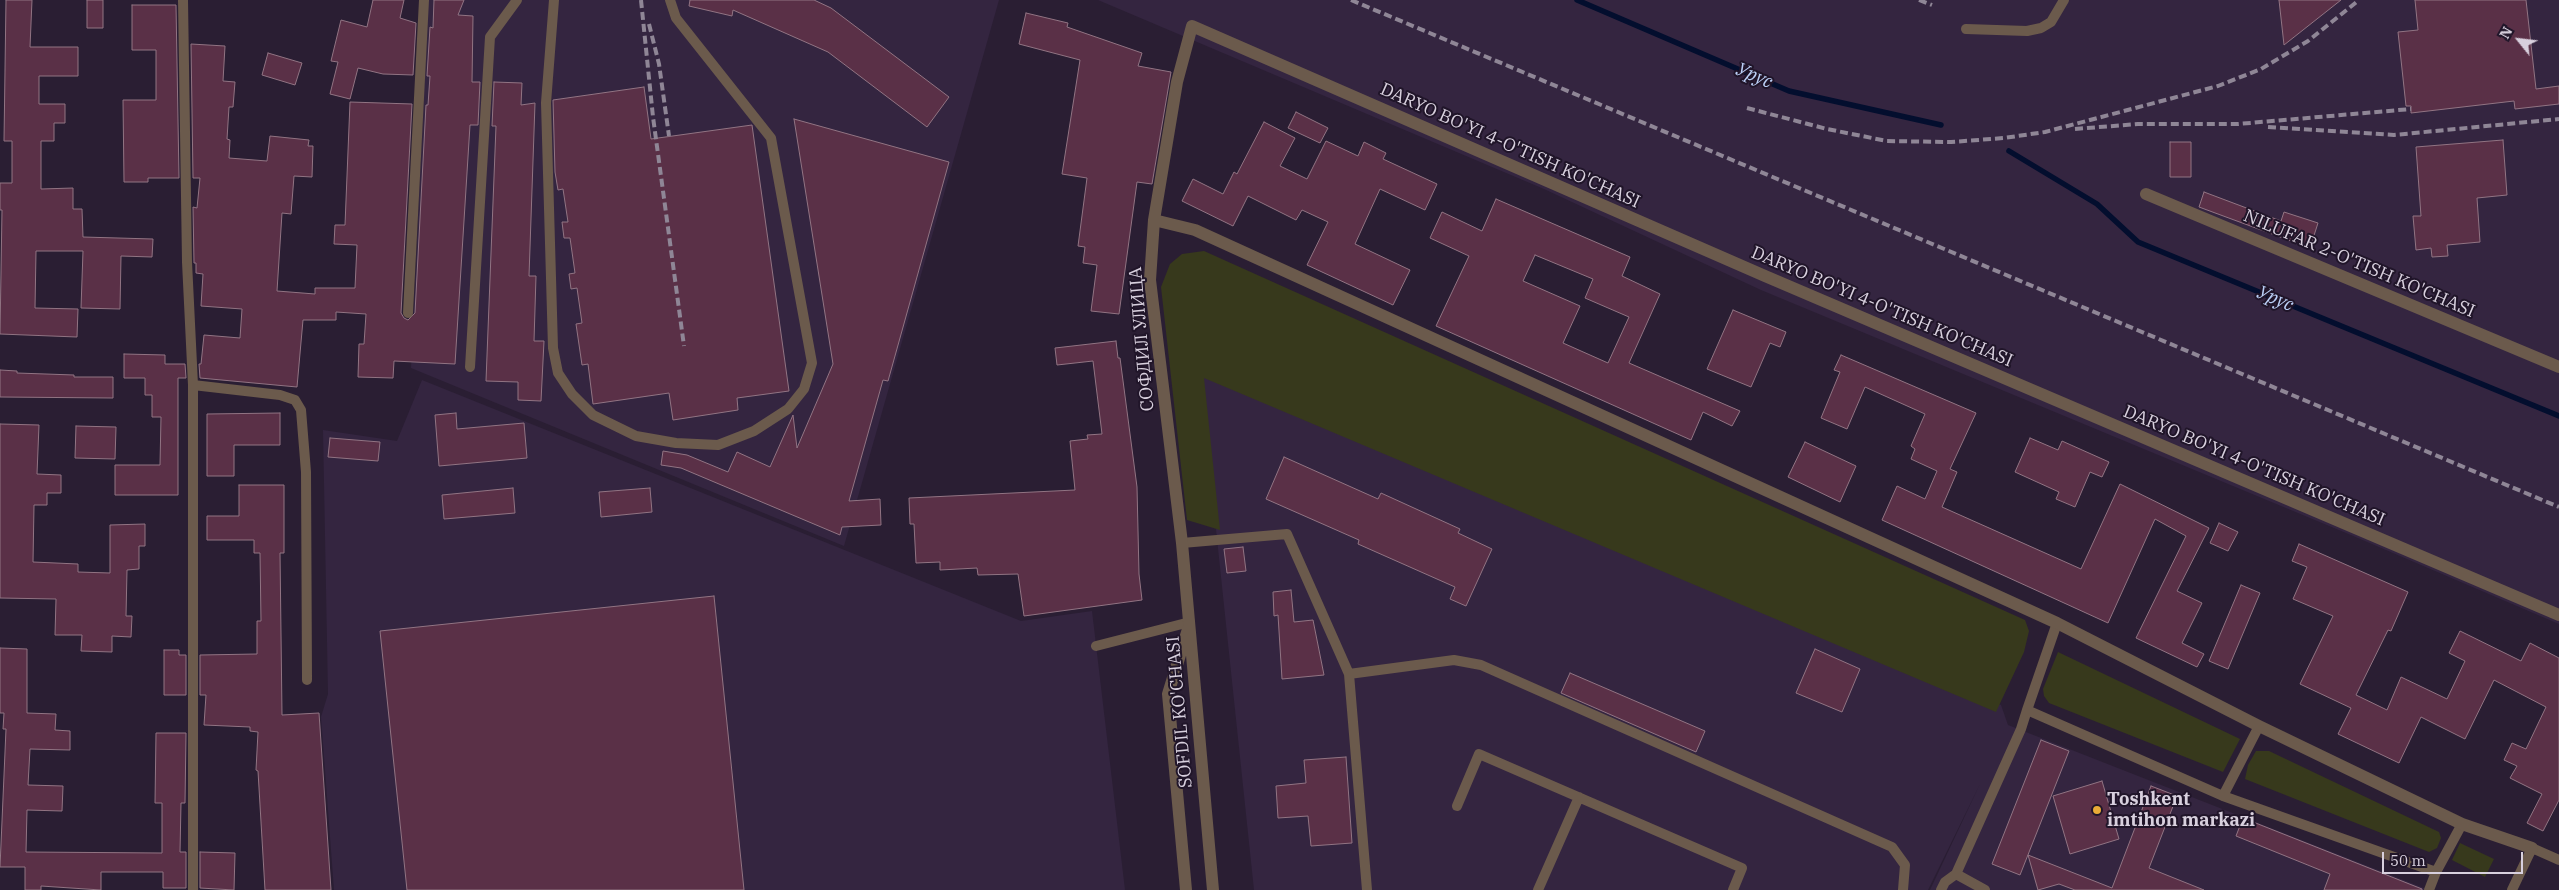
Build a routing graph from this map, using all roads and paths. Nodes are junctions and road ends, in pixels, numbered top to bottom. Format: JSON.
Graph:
{"nodes":[{"id":1,"x":183,"y":0,"type":"edge"},
{"id":2,"x":424,"y":0,"type":"edge"},
{"id":3,"x":517,"y":0,"type":"edge"},
{"id":4,"x":554,"y":0,"type":"edge"},
{"id":5,"x":670,"y":0,"type":"edge"},
{"id":6,"x":2064,"y":0,"type":"edge"},
{"id":7,"x":1192,"y":26,"type":"joint"},
{"id":8,"x":1966,"y":29,"type":"dead end"},
{"id":9,"x":2146,"y":194,"type":"dead end"},
{"id":10,"x":1154,"y":220,"type":"junction"},
{"id":11,"x":408,"y":313,"type":"dead end"},
{"id":12,"x":470,"y":367,"type":"dead end"},
{"id":13,"x":2559,"y":367,"type":"edge"},
{"id":14,"x":193,"y":385,"type":"junction"},
{"id":15,"x":1182,"y":542,"type":"junction"},
{"id":16,"x":2559,"y":615,"type":"edge"},
{"id":17,"x":1190,"y":622,"type":"junction"},
{"id":18,"x":2057,"y":623,"type":"junction"},
{"id":19,"x":1096,"y":646,"type":"dead end"},
{"id":20,"x":1348,"y":674,"type":"junction"},
{"id":21,"x":307,"y":680,"type":"dead end"},
{"id":22,"x":2027,"y":710,"type":"junction"},
{"id":23,"x":2259,"y":726,"type":"junction"},
{"id":24,"x":2223,"y":796,"type":"junction"},
{"id":25,"x":1579,"y":797,"type":"junction"},
{"id":26,"x":1457,"y":806,"type":"dead end"},
{"id":27,"x":2462,"y":824,"type":"junction"},
{"id":28,"x":2532,"y":848,"type":"junction"},
{"id":29,"x":2559,"y":860,"type":"edge"},
{"id":30,"x":2436,"y":872,"type":"junction"},
{"id":31,"x":1956,"y":874,"type":"junction"},
{"id":32,"x":1963,"y":885,"type":"edge"},
{"id":33,"x":194,"y":890,"type":"edge"},
{"id":34,"x":1186,"y":890,"type":"edge"},
{"id":35,"x":1213,"y":890,"type":"edge"},
{"id":36,"x":1367,"y":890,"type":"edge"},
{"id":37,"x":1538,"y":890,"type":"edge"},
{"id":38,"x":1733,"y":890,"type":"edge"},
{"id":39,"x":1903,"y":890,"type":"edge"},
{"id":40,"x":1941,"y":890,"type":"edge"},
{"id":41,"x":1985,"y":890,"type":"edge"},
{"id":42,"x":2430,"y":890,"type":"edge"},
{"id":43,"x":2512,"y":890,"type":"edge"}],
"edges":[{"from":1,"to":14,"type":"lane"},
{"from":2,"to":11,"type":"lane"},
{"from":3,"to":12,"type":"lane"},
{"from":4,"to":5,"type":"lane"},
{"from":6,"to":8,"type":"lane"},
{"from":7,"to":10,"type":"street","name":"СОФДИЛ УЛИЦА"},
{"from":7,"to":16,"type":"street","name":"DARYO BO'YI 4-O'TISH KO'CHASI"},
{"from":9,"to":13,"type":"street","name":"NILUFAR 2-O'TISH KO'CHASI"},
{"from":10,"to":15,"type":"street","name":"СОФДИЛ УЛИЦА"},
{"from":10,"to":18,"type":"street"},
{"from":14,"to":21,"type":"lane"},
{"from":14,"to":33,"type":"lane"},
{"from":15,"to":17,"type":"street","name":"СОФДИЛ УЛИЦА"},
{"from":15,"to":20,"type":"lane"},
{"from":17,"to":19,"type":"lane"},
{"from":17,"to":34,"type":"street","name":"SOFDIL KO'CHASI"},
{"from":17,"to":35,"type":"street","name":"SOFDIL KO'CHASI"},
{"from":18,"to":22,"type":"lane"},
{"from":18,"to":23,"type":"street"},
{"from":20,"to":36,"type":"lane"},
{"from":20,"to":39,"type":"lane"},
{"from":22,"to":24,"type":"lane"},
{"from":22,"to":31,"type":"lane"},
{"from":23,"to":24,"type":"lane"},
{"from":23,"to":27,"type":"street"},
{"from":24,"to":30,"type":"lane"},
{"from":25,"to":26,"type":"lane"},
{"from":25,"to":37,"type":"lane"},
{"from":25,"to":38,"type":"lane"},
{"from":27,"to":28,"type":"street"},
{"from":27,"to":30,"type":"lane"},
{"from":28,"to":29,"type":"lane"},
{"from":28,"to":43,"type":"lane"},
{"from":30,"to":42,"type":"lane"},
{"from":31,"to":32,"type":"lane"},
{"from":31,"to":40,"type":"lane"},
{"from":32,"to":41,"type":"lane"}]}
